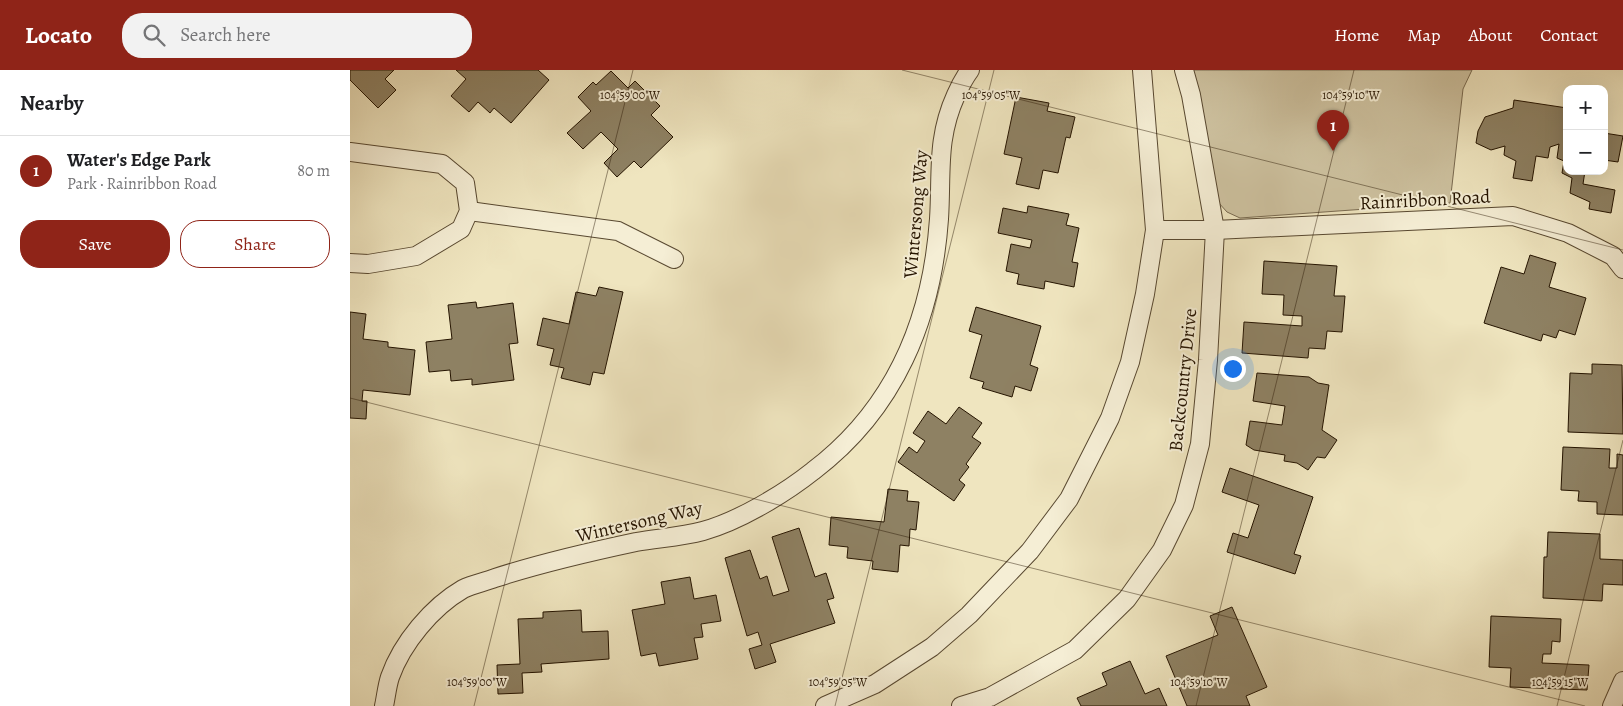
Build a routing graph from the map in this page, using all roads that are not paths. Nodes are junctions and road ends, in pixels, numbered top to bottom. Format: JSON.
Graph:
{"nodes":[{"id":1,"x":970,"y":70,"type":"edge"},
{"id":2,"x":1142,"y":70,"type":"edge"},
{"id":3,"x":1184,"y":70,"type":"edge"},
{"id":4,"x":350,"y":152,"type":"edge"},
{"id":5,"x":469,"y":211,"type":"junction"},
{"id":6,"x":1155,"y":230,"type":"junction"},
{"id":7,"x":1215,"y":230,"type":"junction"},
{"id":8,"x":674,"y":259,"type":"dead end"},
{"id":9,"x":350,"y":263,"type":"edge"},
{"id":10,"x":1623,"y":269,"type":"edge"},
{"id":11,"x":1623,"y":681,"type":"edge"},
{"id":12,"x":384,"y":706,"type":"edge"},
{"id":13,"x":825,"y":706,"type":"edge"},
{"id":14,"x":961,"y":706,"type":"edge"},
{"id":15,"x":1612,"y":706,"type":"edge"}],
"edges":[{"from":1,"to":12,"type":"street","name":"Wintersong Way"},
{"from":2,"to":6,"type":"street"},
{"from":3,"to":7,"type":"street","name":"Backcountry Drive"},
{"from":4,"to":5,"type":"street"},
{"from":5,"to":8,"type":"street"},
{"from":5,"to":9,"type":"street"},
{"from":6,"to":7,"type":"street","name":"Rainribbon Road"},
{"from":6,"to":13,"type":"street"},
{"from":7,"to":10,"type":"street","name":"Rainribbon Road"},
{"from":7,"to":14,"type":"street","name":"Backcountry Drive"},
{"from":11,"to":15,"type":"street"}]}
